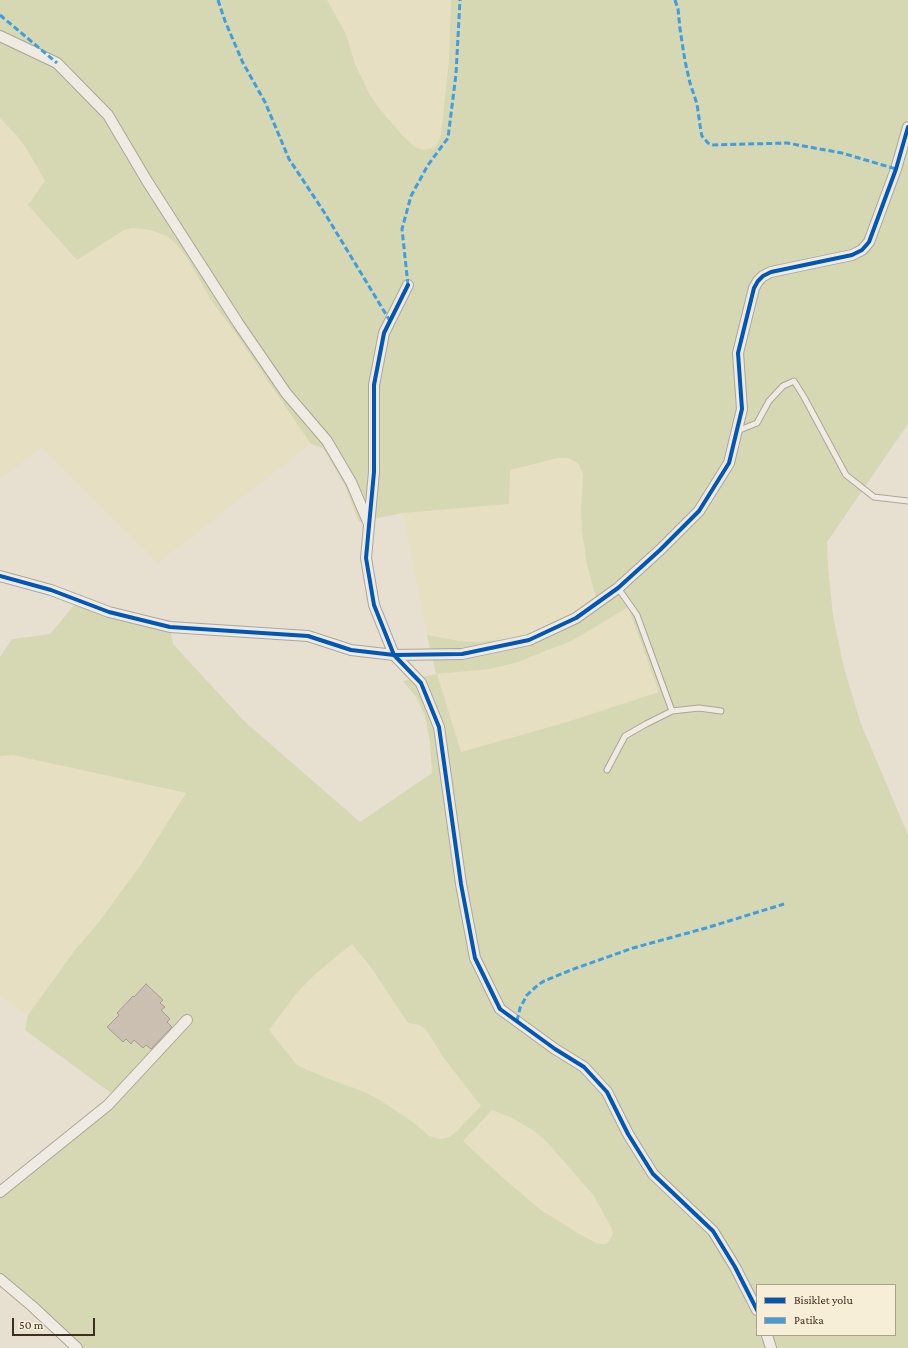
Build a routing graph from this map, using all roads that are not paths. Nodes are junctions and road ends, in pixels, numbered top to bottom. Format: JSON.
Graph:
{"nodes":[{"id":1,"x":0,"y":36,"type":"edge"},
{"id":2,"x":908,"y":127,"type":"edge"},
{"id":3,"x":408,"y":285,"type":"dead end"},
{"id":4,"x":737,"y":431,"type":"junction"},
{"id":5,"x":908,"y":501,"type":"edge"},
{"id":6,"x":369,"y":525,"type":"junction"},
{"id":7,"x":0,"y":576,"type":"edge"},
{"id":8,"x":618,"y":588,"type":"junction"},
{"id":9,"x":394,"y":655,"type":"junction"},
{"id":10,"x":672,"y":711,"type":"junction"},
{"id":11,"x":721,"y":711,"type":"dead end"},
{"id":12,"x":607,"y":770,"type":"dead end"},
{"id":13,"x":187,"y":1020,"type":"dead end"},
{"id":14,"x":0,"y":1192,"type":"edge"},
{"id":15,"x":0,"y":1279,"type":"edge"},
{"id":16,"x":756,"y":1308,"type":"edge"},
{"id":17,"x":767,"y":1336,"type":"edge"},
{"id":18,"x":77,"y":1348,"type":"edge"},
{"id":19,"x":771,"y":1348,"type":"edge"}],
"edges":[{"from":1,"to":6,"type":"street"},
{"from":2,"to":4,"type":"street"},
{"from":3,"to":6,"type":"street"},
{"from":4,"to":5,"type":"lane"},
{"from":4,"to":8,"type":"street"},
{"from":6,"to":9,"type":"street"},
{"from":7,"to":9,"type":"street"},
{"from":8,"to":9,"type":"street"},
{"from":8,"to":10,"type":"lane"},
{"from":9,"to":16,"type":"street"},
{"from":10,"to":11,"type":"lane"},
{"from":10,"to":12,"type":"lane"},
{"from":13,"to":14,"type":"street"},
{"from":15,"to":18,"type":"street"},
{"from":17,"to":19,"type":"street"}]}
